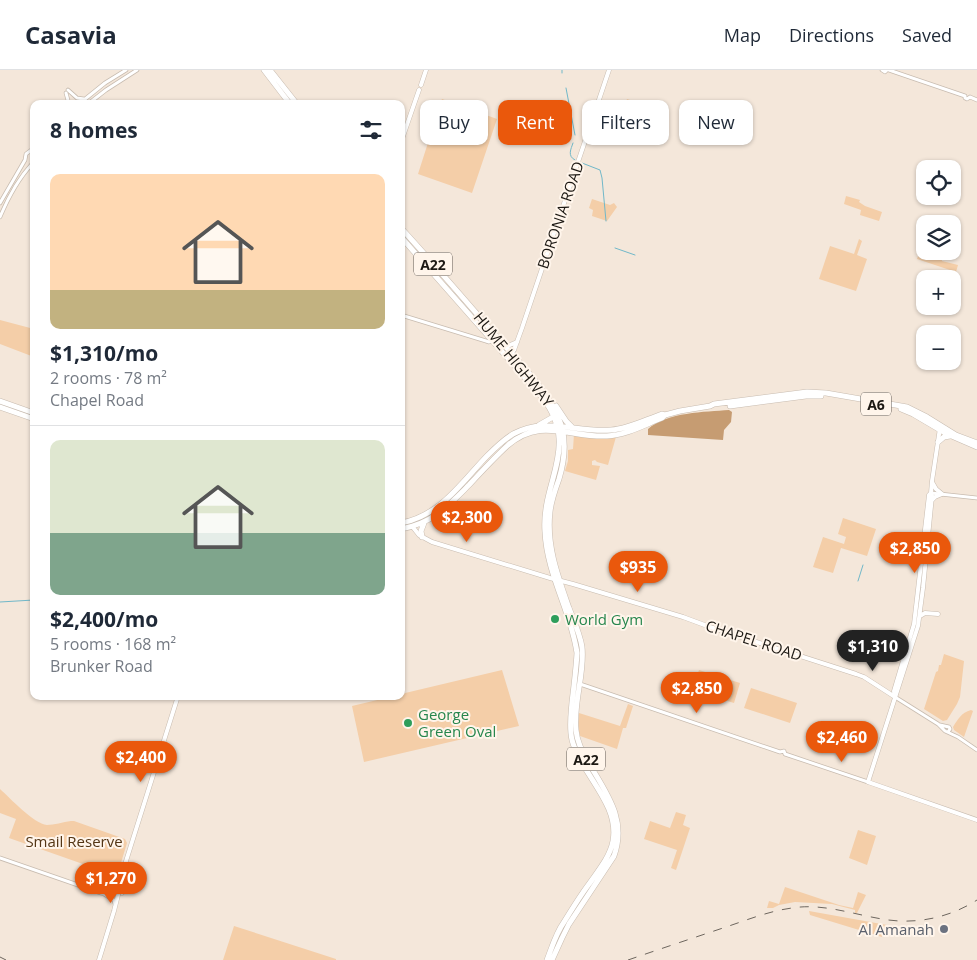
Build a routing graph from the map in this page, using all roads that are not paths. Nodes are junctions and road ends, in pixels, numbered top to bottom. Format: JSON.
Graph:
{"nodes":[{"id":1,"x":126,"y":70,"type":"edge"},
{"id":2,"x":137,"y":70,"type":"edge"},
{"id":3,"x":264,"y":70,"type":"edge"},
{"id":4,"x":270,"y":70,"type":"edge"},
{"id":5,"x":426,"y":70,"type":"edge"},
{"id":6,"x":609,"y":70,"type":"edge"},
{"id":7,"x":882,"y":70,"type":"edge"},
{"id":8,"x":888,"y":70,"type":"edge"},
{"id":9,"x":84,"y":99,"type":"joint"},
{"id":10,"x":69,"y":100,"type":"edge"},
{"id":11,"x":93,"y":100,"type":"edge"},
{"id":12,"x":287,"y":100,"type":"edge"},
{"id":13,"x":294,"y":100,"type":"edge"},
{"id":14,"x":977,"y":100,"type":"edge"},
{"id":15,"x":405,"y":130,"type":"edge"},
{"id":16,"x":30,"y":151,"type":"edge"},
{"id":17,"x":25,"y":160,"type":"junction"},
{"id":18,"x":30,"y":164,"type":"edge"},
{"id":19,"x":30,"y":167,"type":"edge"},
{"id":20,"x":0,"y":203,"type":"edge"},
{"id":21,"x":0,"y":217,"type":"edge"},
{"id":22,"x":405,"y":233,"type":"edge"},
{"id":23,"x":405,"y":241,"type":"edge"},
{"id":24,"x":405,"y":316,"type":"edge"},
{"id":25,"x":493,"y":340,"type":"junction"},
{"id":26,"x":517,"y":342,"type":"junction"},
{"id":27,"x":503,"y":344,"type":"junction"},
{"id":28,"x":510,"y":356,"type":"junction"},
{"id":29,"x":542,"y":390,"type":"junction"},
{"id":30,"x":0,"y":401,"type":"edge"},
{"id":31,"x":0,"y":407,"type":"edge"},
{"id":32,"x":30,"y":412,"type":"edge"},
{"id":33,"x":665,"y":415,"type":"junction"},
{"id":34,"x":553,"y":417,"type":"junction"},
{"id":35,"x":30,"y":418,"type":"edge"},
{"id":36,"x":536,"y":426,"type":"junction"},
{"id":37,"x":560,"y":428,"type":"junction"},
{"id":38,"x":573,"y":428,"type":"junction"},
{"id":39,"x":940,"y":428,"type":"junction"},
{"id":40,"x":951,"y":436,"type":"junction"},
{"id":41,"x":938,"y":442,"type":"junction"},
{"id":42,"x":977,"y":442,"type":"edge"},
{"id":43,"x":977,"y":448,"type":"edge"},
{"id":44,"x":932,"y":481,"type":"junction"},
{"id":45,"x":931,"y":493,"type":"junction"},
{"id":46,"x":942,"y":494,"type":"junction"},
{"id":47,"x":977,"y":498,"type":"edge"},
{"id":48,"x":932,"y":500,"type":"junction"},
{"id":49,"x":405,"y":522,"type":"edge"},
{"id":50,"x":424,"y":522,"type":"junction"},
{"id":51,"x":405,"y":523,"type":"edge"},
{"id":52,"x":413,"y":527,"type":"junction"},
{"id":53,"x":405,"y":528,"type":"edge"},
{"id":54,"x":422,"y":537,"type":"junction"},
{"id":55,"x":557,"y":580,"type":"junction"},
{"id":56,"x":938,"y":614,"type":"dead end"},
{"id":57,"x":920,"y":616,"type":"junction"},
{"id":58,"x":580,"y":654,"type":"junction"},
{"id":59,"x":579,"y":684,"type":"junction"},
{"id":60,"x":895,"y":696,"type":"junction"},
{"id":61,"x":177,"y":700,"type":"edge"},
{"id":62,"x":977,"y":750,"type":"edge"},
{"id":63,"x":868,"y":782,"type":"junction"},
{"id":64,"x":977,"y":820,"type":"edge"},
{"id":65,"x":0,"y":858,"type":"edge"},
{"id":66,"x":118,"y":892,"type":"junction"},
{"id":67,"x":101,"y":893,"type":"junction"},
{"id":68,"x":114,"y":911,"type":"junction"},
{"id":69,"x":99,"y":960,"type":"edge"},
{"id":70,"x":547,"y":960,"type":"edge"},
{"id":71,"x":552,"y":960,"type":"edge"}],
"edges":[{"from":1,"to":9,"type":"street"},
{"from":2,"to":11,"type":"street"},
{"from":3,"to":12,"type":"highway"},
{"from":4,"to":13,"type":"highway"},
{"from":5,"to":15,"type":"main road"},
{"from":6,"to":26,"type":"main road","name":"BORONIA ROAD"},
{"from":7,"to":8,"type":"street"},
{"from":8,"to":14,"type":"street"},
{"from":9,"to":10,"type":"street"},
{"from":16,"to":17,"type":"street"},
{"from":17,"to":18,"type":"street"},
{"from":17,"to":20,"type":"street"},
{"from":19,"to":21,"type":"street"},
{"from":22,"to":27,"type":"highway","name":"HUME HIGHWAY","number":"A22"},
{"from":23,"to":25,"type":"highway","name":"HUME HIGHWAY","number":"A22"},
{"from":24,"to":25,"type":"street"},
{"from":25,"to":28,"type":"highway","name":"HUME HIGHWAY","number":"A22"},
{"from":26,"to":27,"type":"main road"},
{"from":26,"to":28,"type":"main road","name":"BORONIA ROAD"},
{"from":27,"to":28,"type":"highway","name":"HUME HIGHWAY","number":"A22"},
{"from":28,"to":29,"type":"highway","name":"HUME HIGHWAY","number":"A22"},
{"from":28,"to":34,"type":"highway","name":"HUME HIGHWAY","number":"A22"},
{"from":29,"to":37,"type":"highway","name":"HUME HIGHWAY","number":"A22"},
{"from":29,"to":38,"type":"highway"},
{"from":30,"to":32,"type":"highway"},
{"from":31,"to":35,"type":"highway"},
{"from":33,"to":37,"type":"highway","number":"A6"},
{"from":33,"to":38,"type":"highway","number":"A6"},
{"from":33,"to":39,"type":"highway","number":"A6"},
{"from":34,"to":36,"type":"highway"},
{"from":34,"to":37,"type":"highway","name":"HUME HIGHWAY","number":"A22"},
{"from":36,"to":37,"type":"highway","number":"A6"},
{"from":36,"to":49,"type":"highway","number":"A6"},
{"from":37,"to":38,"type":"highway","number":"A6"},
{"from":37,"to":50,"type":"highway","number":"A6"},
{"from":37,"to":55,"type":"highway","name":"HUME HIGHWAY","number":"A22"},
{"from":39,"to":40,"type":"highway","number":"A6"},
{"from":39,"to":41,"type":"main road"},
{"from":39,"to":42,"type":"highway","number":"A6"},
{"from":40,"to":41,"type":"highway"},
{"from":40,"to":43,"type":"highway","number":"A6"},
{"from":41,"to":44,"type":"main road"},
{"from":44,"to":45,"type":"main road"},
{"from":44,"to":46,"type":"main road"},
{"from":45,"to":46,"type":"street"},
{"from":45,"to":48,"type":"main road"},
{"from":45,"to":60,"type":"main road"},
{"from":46,"to":47,"type":"street"},
{"from":46,"to":48,"type":"main road"},
{"from":48,"to":57,"type":"main road"},
{"from":50,"to":52,"type":"highway","number":"A6"},
{"from":50,"to":54,"type":"highway"},
{"from":51,"to":52,"type":"main road"},
{"from":52,"to":53,"type":"highway","number":"A6"},
{"from":52,"to":54,"type":"main road"},
{"from":54,"to":55,"type":"main road","name":"CHAPEL ROAD"},
{"from":55,"to":58,"type":"highway","name":"HUME HIGHWAY","number":"A22"},
{"from":55,"to":60,"type":"main road","name":"CHAPEL ROAD"},
{"from":56,"to":57,"type":"main road"},
{"from":57,"to":60,"type":"main road"},
{"from":58,"to":59,"type":"highway","name":"HUME HIGHWAY","number":"A22"},
{"from":58,"to":70,"type":"highway","name":"HUME HIGHWAY","number":"A22"},
{"from":59,"to":63,"type":"street"},
{"from":59,"to":71,"type":"highway","name":"HUME HIGHWAY","number":"A22"},
{"from":60,"to":62,"type":"street","name":"CHAPEL ROAD"},
{"from":60,"to":63,"type":"main road"},
{"from":61,"to":66,"type":"main road"},
{"from":63,"to":64,"type":"main road"},
{"from":65,"to":67,"type":"street"},
{"from":66,"to":67,"type":"street"},
{"from":66,"to":68,"type":"main road"},
{"from":67,"to":68,"type":"street"},
{"from":68,"to":69,"type":"main road"}]}
